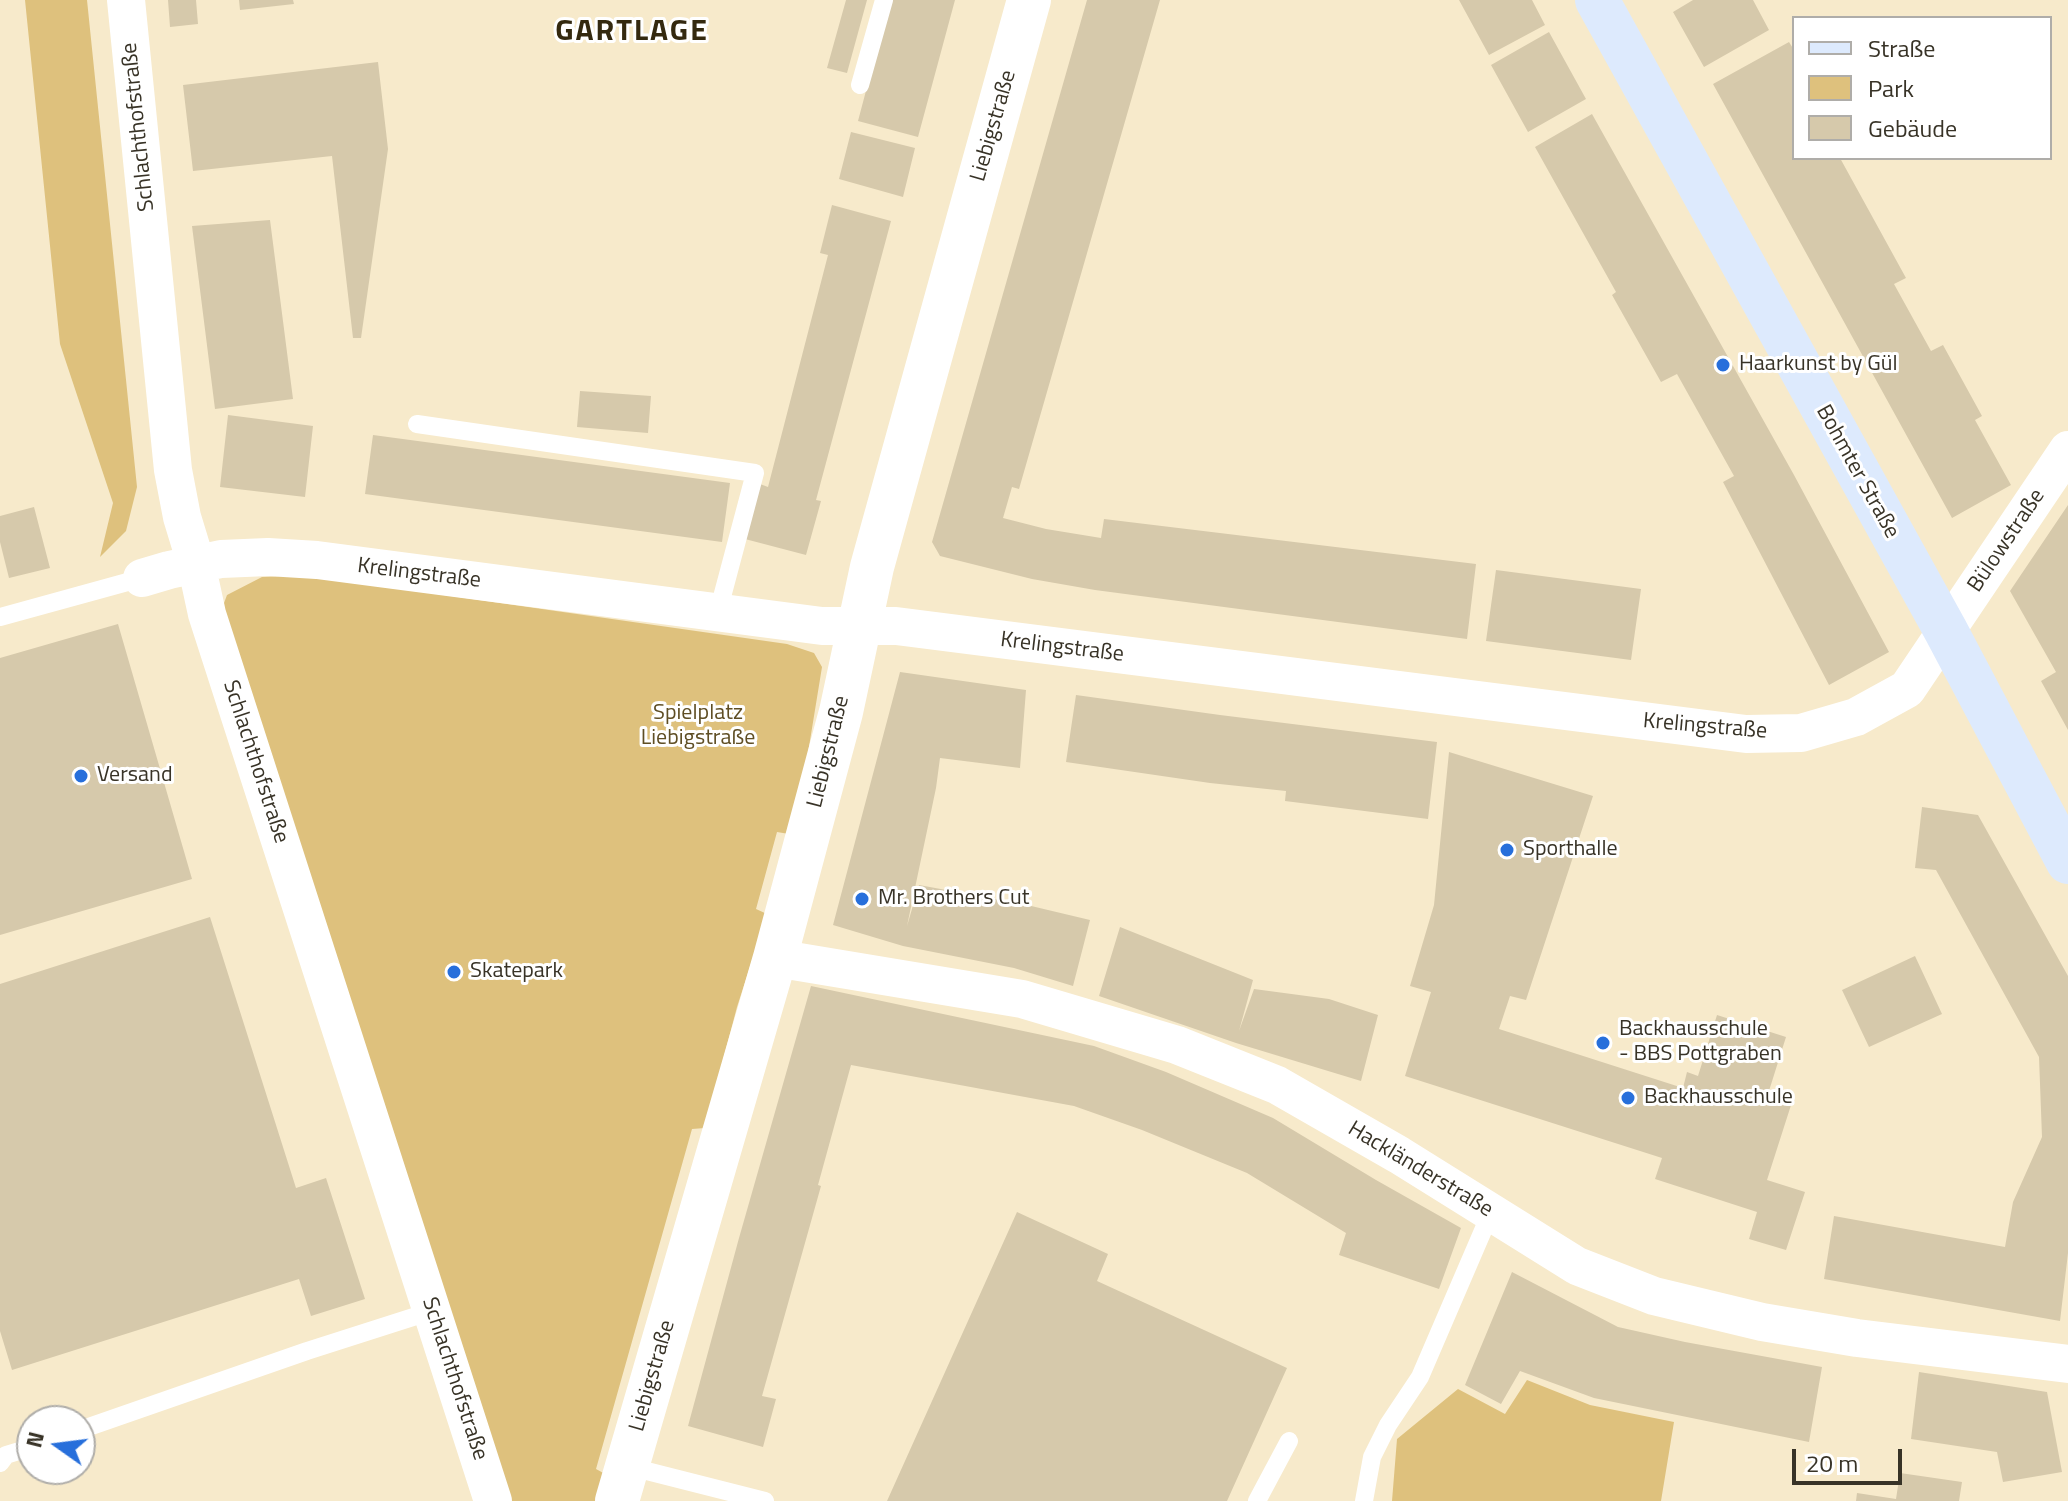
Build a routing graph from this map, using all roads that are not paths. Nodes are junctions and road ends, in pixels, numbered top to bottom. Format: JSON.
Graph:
{"nodes":[{"id":1,"x":126,"y":0,"type":"edge"},
{"id":2,"x":884,"y":0,"type":"edge"},
{"id":3,"x":1029,"y":0,"type":"edge"},
{"id":4,"x":1597,"y":0,"type":"edge"},
{"id":5,"x":860,"y":85,"type":"dead end"},
{"id":6,"x":417,"y":424,"type":"dead end"},
{"id":7,"x":2068,"y":450,"type":"edge"},
{"id":8,"x":196,"y":563,"type":"junction"},
{"id":9,"x":142,"y":578,"type":"joint"},
{"id":10,"x":718,"y":612,"type":"junction"},
{"id":11,"x":0,"y":617,"type":"edge"},
{"id":12,"x":858,"y":627,"type":"junction"},
{"id":13,"x":1946,"y":631,"type":"junction"},
{"id":14,"x":2068,"y":862,"type":"edge"},
{"id":15,"x":775,"y":958,"type":"junction"},
{"id":16,"x":1491,"y":1212,"type":"junction"},
{"id":17,"x":432,"y":1311,"type":"junction"},
{"id":18,"x":2068,"y":1364,"type":"edge"},
{"id":19,"x":96,"y":1424,"type":"edge"},
{"id":20,"x":1289,"y":1441,"type":"dead end"},
{"id":21,"x":16,"y":1452,"type":"edge"},
{"id":22,"x":0,"y":1463,"type":"edge"},
{"id":23,"x":622,"y":1484,"type":"edge"},
{"id":24,"x":493,"y":1501,"type":"edge"},
{"id":25,"x":765,"y":1501,"type":"edge"},
{"id":26,"x":1257,"y":1501,"type":"edge"},
{"id":27,"x":1364,"y":1501,"type":"edge"}],
"edges":[{"from":1,"to":8,"type":"street","name":"Schlachthofstraße"},
{"from":2,"to":5,"type":"lane"},
{"from":3,"to":12,"type":"street","name":"Liebigstraße"},
{"from":4,"to":13,"type":"main road","name":"Bohmter Straße"},
{"from":6,"to":10,"type":"lane"},
{"from":7,"to":13,"type":"street","name":"Bülowstraße"},
{"from":8,"to":9,"type":"street","name":"Krelingstraße"},
{"from":8,"to":10,"type":"street","name":"Krelingstraße"},
{"from":8,"to":17,"type":"street","name":"Schlachthofstraße"},
{"from":9,"to":11,"type":"lane"},
{"from":10,"to":12,"type":"street","name":"Krelingstraße"},
{"from":12,"to":13,"type":"street","name":"Krelingstraße"},
{"from":12,"to":15,"type":"street","name":"Liebigstraße"},
{"from":13,"to":14,"type":"main road","name":"Bohmter Straße"},
{"from":15,"to":16,"type":"street","name":"Hackländerstraße"},
{"from":15,"to":23,"type":"street","name":"Liebigstraße"},
{"from":16,"to":18,"type":"street","name":"Hackländerstraße"},
{"from":16,"to":27,"type":"lane"},
{"from":17,"to":19,"type":"lane"},
{"from":17,"to":24,"type":"street","name":"Schlachthofstraße"},
{"from":20,"to":26,"type":"lane"},
{"from":21,"to":22,"type":"lane"},
{"from":23,"to":25,"type":"lane"}]}
